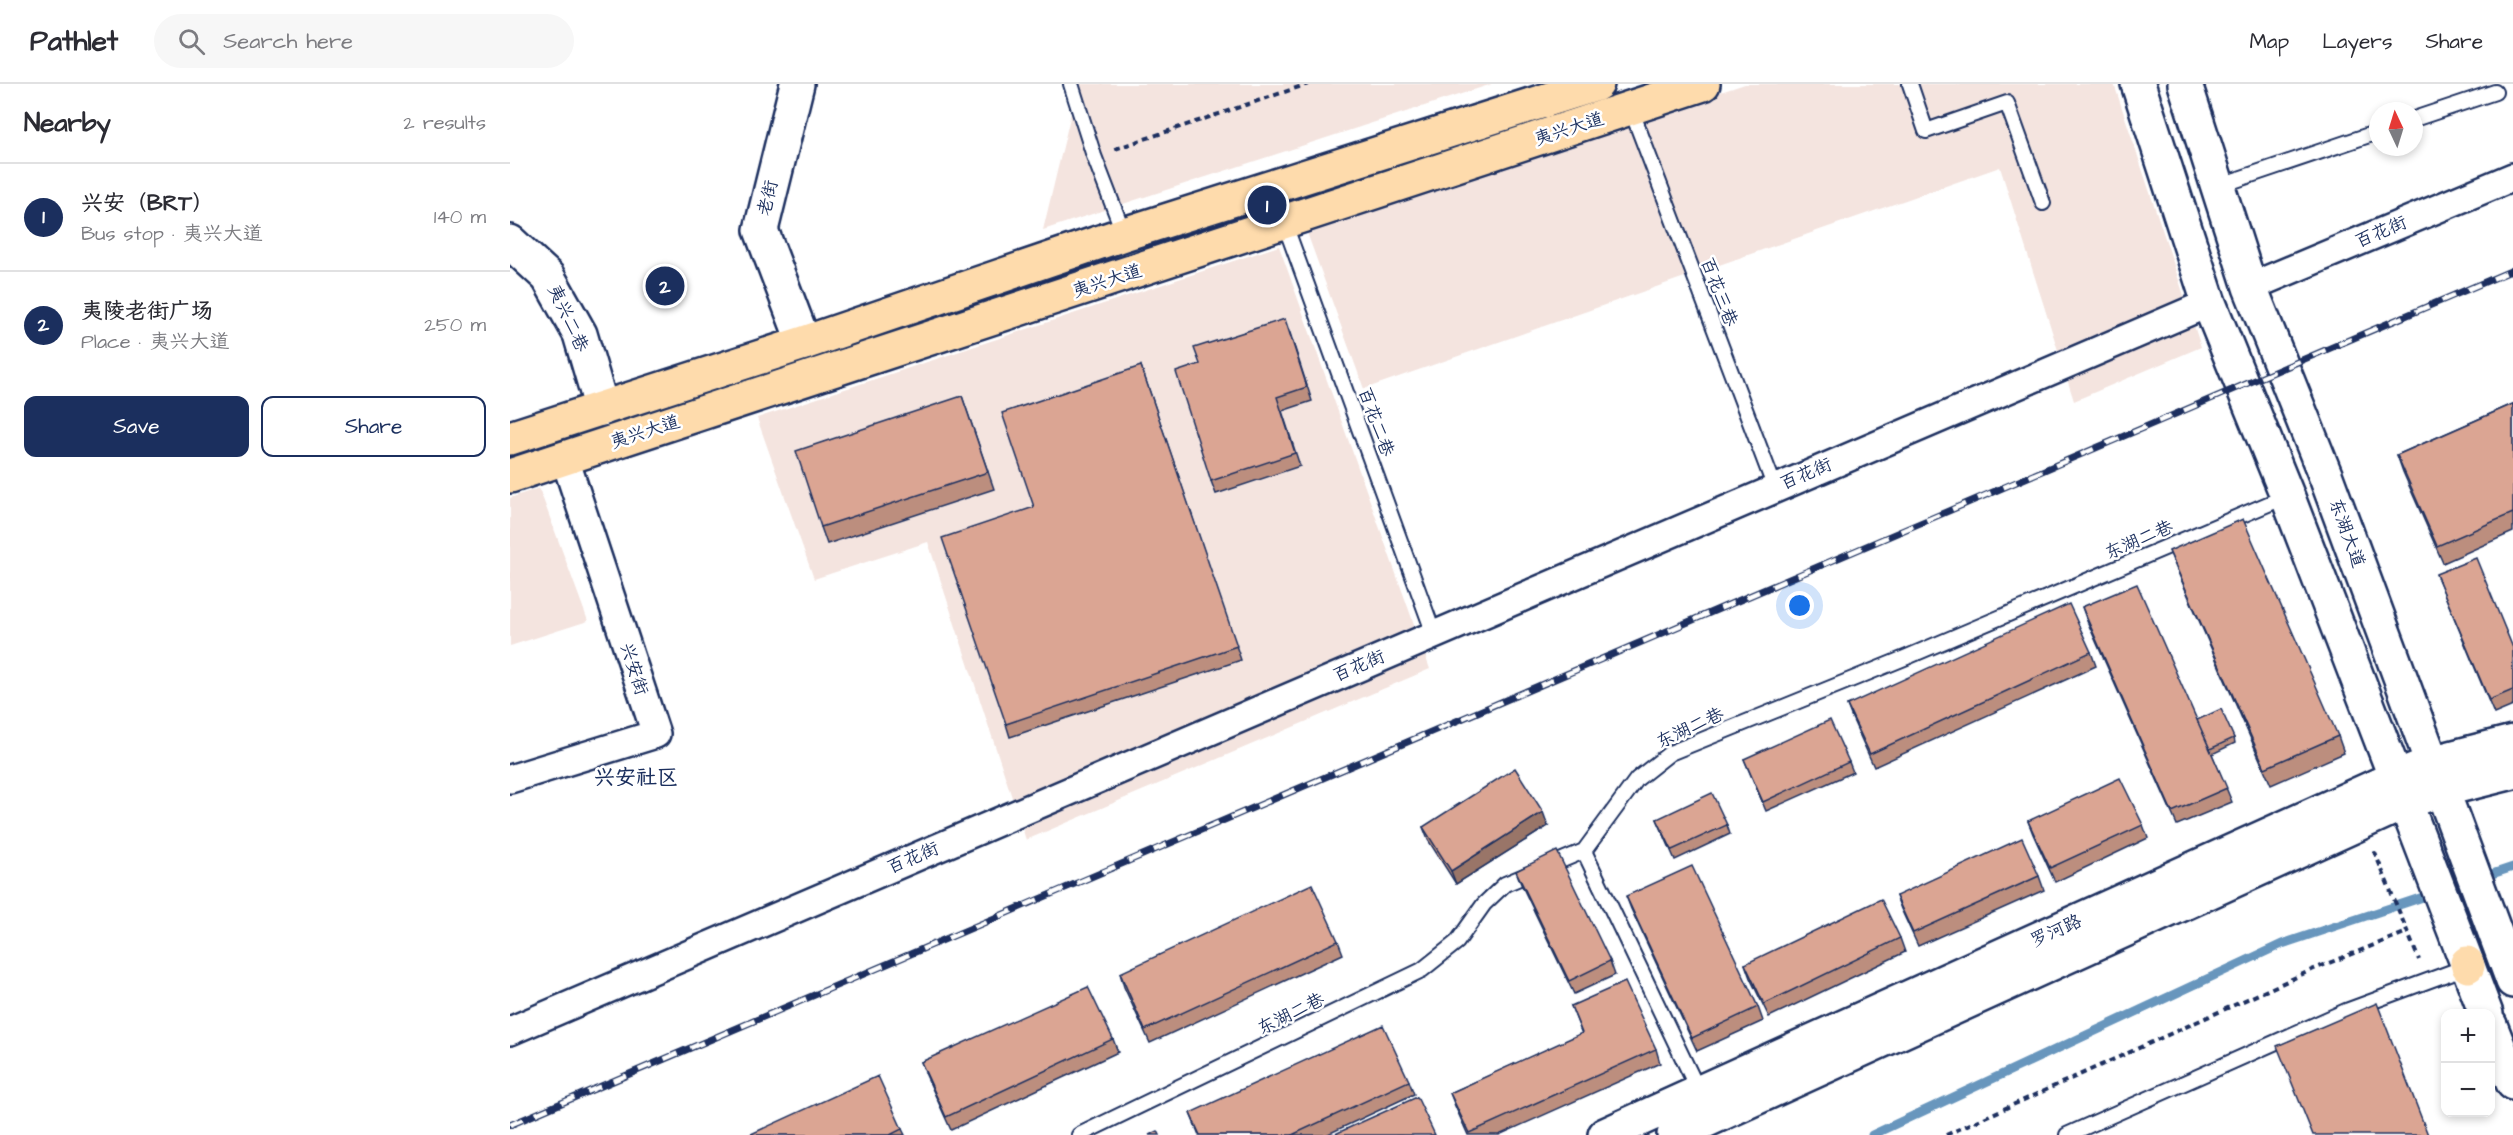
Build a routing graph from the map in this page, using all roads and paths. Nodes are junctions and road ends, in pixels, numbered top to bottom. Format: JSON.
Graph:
{"nodes":[{"id":1,"x":797,"y":84,"type":"edge"},
{"id":2,"x":1071,"y":84,"type":"edge"},
{"id":3,"x":1308,"y":84,"type":"edge"},
{"id":4,"x":1597,"y":84,"type":"edge"},
{"id":5,"x":1703,"y":84,"type":"edge"},
{"id":6,"x":1910,"y":84,"type":"edge"},
{"id":7,"x":2138,"y":84,"type":"edge"},
{"id":8,"x":2185,"y":84,"type":"edge"},
{"id":9,"x":2495,"y":92,"type":"dead end"},
{"id":10,"x":1631,"y":109,"type":"junction"},
{"id":11,"x":2423,"y":116,"type":"edge"},
{"id":12,"x":2369,"y":135,"type":"edge"},
{"id":13,"x":1094,"y":156,"type":"junction"},
{"id":14,"x":2513,"y":177,"type":"edge"},
{"id":15,"x":2218,"y":186,"type":"junction"},
{"id":16,"x":2043,"y":203,"type":"dead end"},
{"id":17,"x":1284,"y":222,"type":"junction"},
{"id":18,"x":1124,"y":234,"type":"junction"},
{"id":19,"x":510,"y":242,"type":"edge"},
{"id":20,"x":2250,"y":287,"type":"junction"},
{"id":21,"x":2209,"y":303,"type":"junction"},
{"id":22,"x":804,"y":343,"type":"junction"},
{"id":23,"x":602,"y":409,"type":"junction"},
{"id":24,"x":510,"y":438,"type":"edge"},
{"id":25,"x":564,"y":459,"type":"junction"},
{"id":26,"x":510,"y":476,"type":"edge"},
{"id":27,"x":1775,"y":488,"type":"junction"},
{"id":28,"x":2287,"y":495,"type":"junction"},
{"id":29,"x":1434,"y":634,"type":"junction"},
{"id":30,"x":2513,"y":742,"type":"edge"},
{"id":31,"x":2513,"y":772,"type":"edge"},
{"id":32,"x":2436,"y":777,"type":"junction"},
{"id":33,"x":510,"y":779,"type":"edge"},
{"id":34,"x":2399,"y":790,"type":"junction"},
{"id":35,"x":1584,"y":851,"type":"junction"},
{"id":36,"x":2375,"y":853,"type":"dead end"},
{"id":37,"x":2407,"y":931,"type":"junction"},
{"id":38,"x":2467,"y":964,"type":"junction"},
{"id":39,"x":2509,"y":969,"type":"edge"},
{"id":40,"x":2428,"y":981,"type":"junction"},
{"id":41,"x":2484,"y":1009,"type":"edge"},
{"id":42,"x":510,"y":1031,"type":"edge"},
{"id":43,"x":2495,"y":1038,"type":"edge"},
{"id":44,"x":2513,"y":1083,"type":"edge"},
{"id":45,"x":1699,"y":1092,"type":"junction"},
{"id":46,"x":1078,"y":1135,"type":"edge"},
{"id":47,"x":1605,"y":1135,"type":"edge"},
{"id":48,"x":1674,"y":1135,"type":"edge"},
{"id":49,"x":1946,"y":1135,"type":"edge"},
{"id":50,"x":2067,"y":1135,"type":"edge"}],
"edges":[{"from":1,"to":22,"type":"main road","name":"老街"},
{"from":2,"to":13,"type":"lane"},
{"from":3,"to":13,"type":"path"},
{"from":4,"to":18,"type":"main road","name":"夷兴大道"},
{"from":5,"to":10,"type":"main road","name":"夷兴大道"},
{"from":6,"to":16,"type":"lane"},
{"from":7,"to":21,"type":"main road"},
{"from":8,"to":15,"type":"main road","name":"东湖大道"},
{"from":9,"to":11,"type":"lane"},
{"from":10,"to":17,"type":"main road","name":"夷兴大道"},
{"from":10,"to":27,"type":"lane","name":"百花三巷"},
{"from":12,"to":15,"type":"lane"},
{"from":13,"to":18,"type":"lane"},
{"from":14,"to":20,"type":"street","name":"百花街"},
{"from":15,"to":20,"type":"main road","name":"东湖大道"},
{"from":17,"to":25,"type":"main road","name":"夷兴大道"},
{"from":17,"to":29,"type":"lane","name":"百花二巷"},
{"from":18,"to":22,"type":"main road","name":"夷兴大道"},
{"from":19,"to":23,"type":"main road","name":"夷兴二巷"},
{"from":20,"to":32,"type":"main road","name":"东湖大道"},
{"from":21,"to":27,"type":"street","name":"百花街"},
{"from":21,"to":28,"type":"main road"},
{"from":22,"to":23,"type":"main road","name":"夷兴大道"},
{"from":23,"to":24,"type":"main road","name":"夷兴大道"},
{"from":25,"to":26,"type":"main road","name":"夷兴大道"},
{"from":25,"to":33,"type":"street","name":"兴安街"},
{"from":27,"to":29,"type":"street","name":"百花街"},
{"from":28,"to":34,"type":"main road"},
{"from":28,"to":35,"type":"lane","name":"东湖二巷"},
{"from":29,"to":42,"type":"street","name":"百花街"},
{"from":30,"to":32,"type":"main road","name":"罗河路"},
{"from":31,"to":32,"type":"main road","name":"罗河路"},
{"from":32,"to":34,"type":"main road","name":"罗河路"},
{"from":32,"to":39,"type":"main road","name":"东湖大道"},
{"from":34,"to":38,"type":"main road"},
{"from":34,"to":45,"type":"main road","name":"罗河路"},
{"from":34,"to":48,"type":"main road","name":"罗河路"},
{"from":35,"to":45,"type":"lane"},
{"from":35,"to":46,"type":"lane","name":"东湖二巷"},
{"from":36,"to":37,"type":"path"},
{"from":37,"to":40,"type":"path"},
{"from":37,"to":49,"type":"path"},
{"from":38,"to":40,"type":"lane"},
{"from":38,"to":41,"type":"main road"},
{"from":40,"to":50,"type":"lane"},
{"from":43,"to":44,"type":"main road"},
{"from":45,"to":47,"type":"main road","name":"罗河路"}]}
